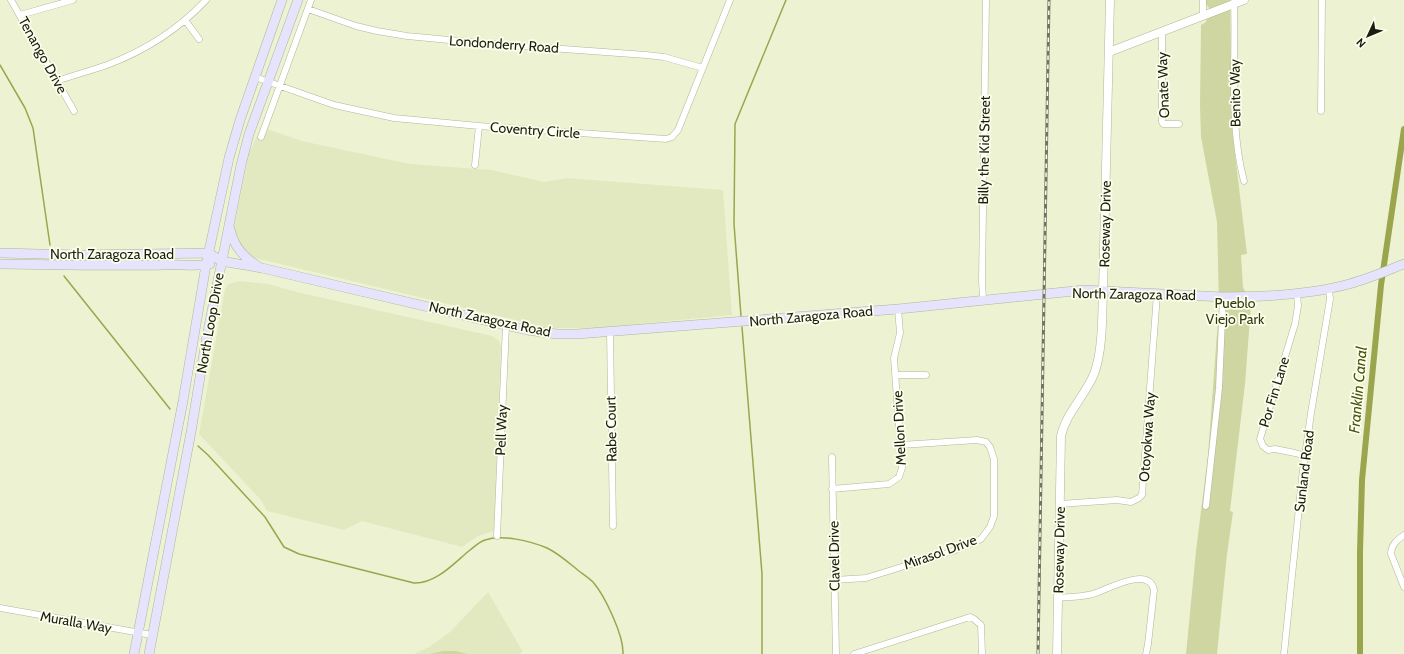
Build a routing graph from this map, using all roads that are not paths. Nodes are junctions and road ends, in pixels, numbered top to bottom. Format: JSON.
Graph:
{"nodes":[{"id":1,"x":11,"y":0,"type":"edge"},
{"id":2,"x":73,"y":0,"type":"edge"},
{"id":3,"x":206,"y":0,"type":"edge"},
{"id":4,"x":282,"y":0,"type":"edge"},
{"id":5,"x":298,"y":0,"type":"edge"},
{"id":6,"x":311,"y":0,"type":"edge"},
{"id":7,"x":730,"y":0,"type":"edge"},
{"id":8,"x":986,"y":0,"type":"edge"},
{"id":9,"x":1110,"y":0,"type":"edge"},
{"id":10,"x":1203,"y":0,"type":"edge"},
{"id":11,"x":1244,"y":0,"type":"edge"},
{"id":12,"x":1322,"y":0,"type":"edge"},
{"id":13,"x":1234,"y":2,"type":"edge"},
{"id":14,"x":308,"y":9,"type":"junction"},
{"id":15,"x":20,"y":15,"type":"junction"},
{"id":16,"x":1203,"y":16,"type":"junction"},
{"id":17,"x":184,"y":20,"type":"junction"},
{"id":18,"x":1162,"y":31,"type":"junction"},
{"id":19,"x":199,"y":39,"type":"dead end"},
{"id":20,"x":1109,"y":52,"type":"junction"},
{"id":21,"x":702,"y":68,"type":"junction"},
{"id":22,"x":255,"y":77,"type":"junction"},
{"id":23,"x":57,"y":81,"type":"junction"},
{"id":24,"x":268,"y":82,"type":"junction"},
{"id":25,"x":280,"y":86,"type":"junction"},
{"id":26,"x":74,"y":111,"type":"dead end"},
{"id":27,"x":1321,"y":111,"type":"dead end"},
{"id":28,"x":1179,"y":124,"type":"dead end"},
{"id":29,"x":479,"y":126,"type":"junction"},
{"id":30,"x":261,"y":137,"type":"dead end"},
{"id":31,"x":475,"y":165,"type":"dead end"},
{"id":32,"x":1244,"y":181,"type":"dead end"},
{"id":33,"x":229,"y":225,"type":"junction"},
{"id":34,"x":0,"y":253,"type":"edge"},
{"id":35,"x":209,"y":254,"type":"junction"},
{"id":36,"x":80,"y":255,"type":"junction"},
{"id":37,"x":221,"y":261,"type":"junction"},
{"id":38,"x":5,"y":264,"type":"edge"},
{"id":39,"x":1404,"y":264,"type":"edge"},
{"id":40,"x":206,"y":265,"type":"junction"},
{"id":41,"x":262,"y":268,"type":"junction"},
{"id":42,"x":1328,"y":288,"type":"junction"},
{"id":43,"x":1103,"y":290,"type":"junction"},
{"id":44,"x":1297,"y":293,"type":"junction"},
{"id":45,"x":1157,"y":294,"type":"junction"},
{"id":46,"x":1223,"y":297,"type":"junction"},
{"id":47,"x":983,"y":300,"type":"junction"},
{"id":48,"x":898,"y":309,"type":"junction"},
{"id":49,"x":506,"y":325,"type":"junction"},
{"id":50,"x":610,"y":332,"type":"junction"},
{"id":51,"x":896,"y":375,"type":"junction"},
{"id":52,"x":926,"y":375,"type":"dead end"},
{"id":53,"x":183,"y":401,"type":"junction"},
{"id":54,"x":195,"y":404,"type":"junction"},
{"id":55,"x":902,"y":445,"type":"junction"},
{"id":56,"x":1305,"y":456,"type":"junction"},
{"id":57,"x":832,"y":457,"type":"dead end"},
{"id":58,"x":832,"y":489,"type":"junction"},
{"id":59,"x":1060,"y":504,"type":"junction"},
{"id":60,"x":1206,"y":506,"type":"dead end"},
{"id":61,"x":613,"y":526,"type":"dead end"},
{"id":62,"x":1404,"y":535,"type":"edge"},
{"id":63,"x":497,"y":536,"type":"dead end"},
{"id":64,"x":834,"y":580,"type":"junction"},
{"id":65,"x":1404,"y":588,"type":"edge"},
{"id":66,"x":1058,"y":598,"type":"junction"},
{"id":67,"x":0,"y":608,"type":"edge"},
{"id":68,"x":138,"y":632,"type":"junction"},
{"id":69,"x":152,"y":635,"type":"junction"},
{"id":70,"x":134,"y":654,"type":"edge"},
{"id":71,"x":149,"y":654,"type":"edge"},
{"id":72,"x":836,"y":654,"type":"edge"},
{"id":73,"x":854,"y":654,"type":"edge"},
{"id":74,"x":982,"y":654,"type":"edge"},
{"id":75,"x":1057,"y":654,"type":"edge"},
{"id":76,"x":1146,"y":654,"type":"edge"},
{"id":77,"x":1284,"y":654,"type":"edge"}],
"edges":[{"from":1,"to":15,"type":"street","name":"Tenango Drive"},
{"from":2,"to":15,"type":"street"},
{"from":3,"to":17,"type":"street"},
{"from":4,"to":22,"type":"main road","name":"North Loop Drive"},
{"from":5,"to":24,"type":"main road","name":"North Loop Drive"},
{"from":6,"to":14,"type":"street"},
{"from":7,"to":21,"type":"street","name":"Coventry Circle"},
{"from":8,"to":47,"type":"street","name":"Billy the Kid Street"},
{"from":9,"to":20,"type":"street","name":"Roseway Drive"},
{"from":10,"to":16,"type":"street"},
{"from":11,"to":13,"type":"street"},
{"from":12,"to":27,"type":"street"},
{"from":13,"to":16,"type":"street"},
{"from":13,"to":32,"type":"street","name":"Benito Way"},
{"from":14,"to":21,"type":"street","name":"Londonderry Road"},
{"from":14,"to":25,"type":"street"},
{"from":15,"to":23,"type":"street","name":"Tenango Drive"},
{"from":16,"to":18,"type":"street"},
{"from":17,"to":19,"type":"street"},
{"from":17,"to":23,"type":"street"},
{"from":18,"to":20,"type":"street"},
{"from":18,"to":28,"type":"street","name":"Onate Way"},
{"from":20,"to":43,"type":"street","name":"Roseway Drive"},
{"from":21,"to":29,"type":"street","name":"Coventry Circle"},
{"from":22,"to":24,"type":"street","name":"Coventry Circle"},
{"from":22,"to":35,"type":"main road","name":"North Loop Drive"},
{"from":23,"to":26,"type":"street","name":"Tenango Drive"},
{"from":24,"to":25,"type":"street","name":"Coventry Circle"},
{"from":24,"to":33,"type":"main road","name":"North Loop Drive"},
{"from":25,"to":29,"type":"street","name":"Coventry Circle"},
{"from":25,"to":30,"type":"street"},
{"from":29,"to":31,"type":"street"},
{"from":33,"to":37,"type":"main road","name":"North Loop Drive"},
{"from":33,"to":41,"type":"main road"},
{"from":34,"to":36,"type":"main road","name":"North Zaragoza Road"},
{"from":35,"to":36,"type":"main road","name":"North Zaragoza Road"},
{"from":35,"to":37,"type":"main road","name":"North Zaragoza Road"},
{"from":35,"to":40,"type":"main road","name":"North Loop Drive"},
{"from":36,"to":38,"type":"main road"},
{"from":37,"to":40,"type":"main road","name":"North Zaragoza Road"},
{"from":37,"to":41,"type":"main road","name":"North Zaragoza Road"},
{"from":37,"to":54,"type":"main road","name":"North Loop Drive"},
{"from":38,"to":40,"type":"main road","name":"North Zaragoza Road"},
{"from":39,"to":42,"type":"main road","name":"North Zaragoza Road"},
{"from":40,"to":53,"type":"main road","name":"North Loop Drive"},
{"from":41,"to":49,"type":"main road","name":"North Zaragoza Road"},
{"from":42,"to":44,"type":"main road","name":"North Zaragoza Road"},
{"from":42,"to":56,"type":"street","name":"Sunland Road"},
{"from":43,"to":45,"type":"main road","name":"North Zaragoza Road"},
{"from":43,"to":47,"type":"main road","name":"North Zaragoza Road"},
{"from":43,"to":59,"type":"street","name":"Roseway Drive"},
{"from":44,"to":46,"type":"main road","name":"North Zaragoza Road"},
{"from":44,"to":56,"type":"street","name":"Por Fin Lane"},
{"from":45,"to":46,"type":"main road","name":"North Zaragoza Road"},
{"from":45,"to":59,"type":"street","name":"Otoyokwa Way"},
{"from":46,"to":60,"type":"street"},
{"from":47,"to":48,"type":"main road","name":"North Zaragoza Road"},
{"from":48,"to":50,"type":"main road","name":"North Zaragoza Road"},
{"from":48,"to":51,"type":"street","name":"Mellon Drive"},
{"from":49,"to":50,"type":"main road","name":"North Zaragoza Road"},
{"from":49,"to":63,"type":"street","name":"Pell Way"},
{"from":50,"to":61,"type":"street","name":"Rabe Court"},
{"from":51,"to":52,"type":"street"},
{"from":51,"to":55,"type":"street","name":"Mellon Drive"},
{"from":53,"to":54,"type":"main road"},
{"from":53,"to":68,"type":"main road","name":"North Loop Drive"},
{"from":54,"to":69,"type":"main road","name":"North Loop Drive"},
{"from":55,"to":58,"type":"street","name":"Mellon Drive"},
{"from":55,"to":64,"type":"street","name":"Mirasol Drive"},
{"from":56,"to":77,"type":"street","name":"Sunland Road"},
{"from":57,"to":58,"type":"street","name":"Clavel Drive"},
{"from":58,"to":64,"type":"street","name":"Clavel Drive"},
{"from":59,"to":66,"type":"street","name":"Roseway Drive"},
{"from":62,"to":65,"type":"street"},
{"from":64,"to":72,"type":"street","name":"Clavel Drive"},
{"from":66,"to":75,"type":"street","name":"Roseway Drive"},
{"from":66,"to":76,"type":"street"},
{"from":67,"to":68,"type":"street","name":"Muralla Way"},
{"from":68,"to":69,"type":"street","name":"Muralla Way"},
{"from":68,"to":70,"type":"main road","name":"North Loop Drive"},
{"from":69,"to":71,"type":"main road","name":"North Loop Drive"},
{"from":73,"to":74,"type":"street"}]}
